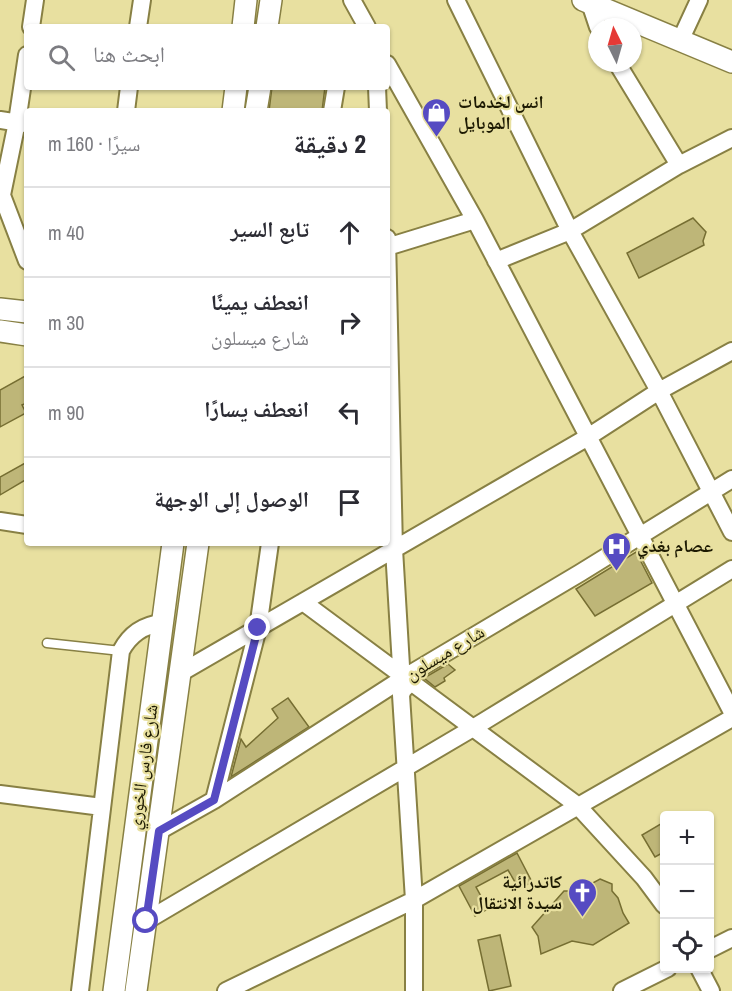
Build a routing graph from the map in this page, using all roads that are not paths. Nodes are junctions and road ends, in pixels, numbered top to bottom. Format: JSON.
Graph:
{"nodes":[{"id":1,"x":35,"y":0,"type":"edge"},
{"id":2,"x":142,"y":0,"type":"edge"},
{"id":3,"x":246,"y":0,"type":"edge"},
{"id":4,"x":271,"y":0,"type":"edge"},
{"id":5,"x":352,"y":0,"type":"edge"},
{"id":6,"x":456,"y":0,"type":"edge"},
{"id":7,"x":699,"y":0,"type":"edge"},
{"id":8,"x":587,"y":2,"type":"edge"},
{"id":9,"x":594,"y":18,"type":"edge"},
{"id":10,"x":31,"y":24,"type":"edge"},
{"id":11,"x":138,"y":24,"type":"edge"},
{"id":12,"x":243,"y":24,"type":"edge"},
{"id":13,"x":267,"y":24,"type":"edge"},
{"id":14,"x":365,"y":24,"type":"edge"},
{"id":15,"x":680,"y":40,"type":"junction"},
{"id":16,"x":732,"y":63,"type":"edge"},
{"id":17,"x":622,"y":72,"type":"edge"},
{"id":18,"x":391,"y":80,"type":"edge"},
{"id":19,"x":24,"y":90,"type":"edge"},
{"id":20,"x":129,"y":90,"type":"edge"},
{"id":21,"x":236,"y":90,"type":"edge"},
{"id":22,"x":260,"y":90,"type":"edge"},
{"id":23,"x":336,"y":90,"type":"edge"},
{"id":24,"x":377,"y":90,"type":"edge"},
{"id":25,"x":126,"y":108,"type":"edge"},
{"id":26,"x":232,"y":108,"type":"edge"},
{"id":27,"x":256,"y":108,"type":"edge"},
{"id":28,"x":332,"y":108,"type":"edge"},
{"id":29,"x":378,"y":108,"type":"edge"},
{"id":30,"x":0,"y":120,"type":"edge"},
{"id":31,"x":22,"y":123,"type":"edge"},
{"id":32,"x":732,"y":138,"type":"edge"},
{"id":33,"x":679,"y":165,"type":"junction"},
{"id":34,"x":1,"y":193,"type":"edge"},
{"id":35,"x":475,"y":220,"type":"junction"},
{"id":36,"x":570,"y":231,"type":"junction"},
{"id":37,"x":390,"y":246,"type":"edge"},
{"id":38,"x":24,"y":253,"type":"edge"},
{"id":39,"x":496,"y":261,"type":"junction"},
{"id":40,"x":0,"y":309,"type":"edge"},
{"id":41,"x":24,"y":312,"type":"edge"},
{"id":42,"x":0,"y":331,"type":"edge"},
{"id":43,"x":24,"y":335,"type":"edge"},
{"id":44,"x":732,"y":351,"type":"edge"},
{"id":45,"x":390,"y":376,"type":"edge"},
{"id":46,"x":659,"y":391,"type":"junction"},
{"id":47,"x":588,"y":437,"type":"junction"},
{"id":48,"x":732,"y":479,"type":"edge"},
{"id":49,"x":711,"y":492,"type":"junction"},
{"id":50,"x":0,"y":521,"type":"edge"},
{"id":51,"x":24,"y":525,"type":"edge"},
{"id":52,"x":732,"y":532,"type":"edge"},
{"id":53,"x":640,"y":536,"type":"junction"},
{"id":54,"x":168,"y":546,"type":"edge"},
{"id":55,"x":198,"y":546,"type":"edge"},
{"id":56,"x":270,"y":546,"type":"edge"},
{"id":57,"x":394,"y":549,"type":"junction"},
{"id":58,"x":732,"y":569,"type":"edge"},
{"id":59,"x":303,"y":602,"type":"junction"},
{"id":60,"x":676,"y":604,"type":"junction"},
{"id":61,"x":162,"y":623,"type":"junction"},
{"id":62,"x":258,"y":628,"type":"junction"},
{"id":63,"x":47,"y":643,"type":"dead end"},
{"id":64,"x":121,"y":651,"type":"junction"},
{"id":65,"x":182,"y":672,"type":"junction"},
{"id":66,"x":405,"y":677,"type":"junction"},
{"id":67,"x":732,"y":712,"type":"edge"},
{"id":68,"x":732,"y":718,"type":"edge"},
{"id":69,"x":472,"y":729,"type":"junction"},
{"id":70,"x":405,"y":768,"type":"junction"},
{"id":71,"x":0,"y":794,"type":"edge"},
{"id":72,"x":214,"y":800,"type":"junction"},
{"id":73,"x":577,"y":805,"type":"junction"},
{"id":74,"x":102,"y":807,"type":"junction"},
{"id":75,"x":159,"y":831,"type":"junction"},
{"id":76,"x":414,"y":900,"type":"junction"},
{"id":77,"x":660,"y":900,"type":"edge"},
{"id":78,"x":146,"y":921,"type":"junction"},
{"id":79,"x":732,"y":938,"type":"edge"},
{"id":80,"x":714,"y":947,"type":"edge"},
{"id":81,"x":660,"y":973,"type":"edge"},
{"id":82,"x":701,"y":973,"type":"edge"},
{"id":83,"x":80,"y":991,"type":"edge"},
{"id":84,"x":114,"y":991,"type":"edge"},
{"id":85,"x":135,"y":991,"type":"edge"},
{"id":86,"x":226,"y":991,"type":"edge"},
{"id":87,"x":414,"y":991,"type":"edge"},
{"id":88,"x":622,"y":991,"type":"edge"},
{"id":89,"x":711,"y":991,"type":"edge"}],
"edges":[{"from":1,"to":10,"type":"street"},
{"from":2,"to":11,"type":"street"},
{"from":3,"to":12,"type":"street"},
{"from":4,"to":13,"type":"street"},
{"from":5,"to":14,"type":"street"},
{"from":6,"to":36,"type":"street"},
{"from":7,"to":15,"type":"street"},
{"from":8,"to":9,"type":"street"},
{"from":8,"to":15,"type":"street"},
{"from":15,"to":16,"type":"street"},
{"from":17,"to":33,"type":"street"},
{"from":18,"to":35,"type":"street"},
{"from":19,"to":31,"type":"street"},
{"from":20,"to":25,"type":"street"},
{"from":21,"to":26,"type":"street"},
{"from":22,"to":27,"type":"street"},
{"from":23,"to":28,"type":"street"},
{"from":24,"to":29,"type":"street"},
{"from":30,"to":31,"type":"street"},
{"from":31,"to":34,"type":"street"},
{"from":32,"to":33,"type":"street"},
{"from":33,"to":36,"type":"street"},
{"from":34,"to":38,"type":"street"},
{"from":35,"to":37,"type":"street"},
{"from":35,"to":39,"type":"street"},
{"from":36,"to":39,"type":"street"},
{"from":36,"to":46,"type":"street"},
{"from":39,"to":47,"type":"street"},
{"from":40,"to":41,"type":"street"},
{"from":42,"to":43,"type":"street"},
{"from":44,"to":46,"type":"street"},
{"from":45,"to":57,"type":"street"},
{"from":46,"to":47,"type":"street"},
{"from":46,"to":49,"type":"street"},
{"from":47,"to":53,"type":"street"},
{"from":47,"to":57,"type":"street"},
{"from":48,"to":49,"type":"street","name":"شارع ميسلون"},
{"from":49,"to":52,"type":"street"},
{"from":49,"to":53,"type":"street","name":"شارع ميسلون"},
{"from":50,"to":51,"type":"street"},
{"from":53,"to":60,"type":"street"},
{"from":53,"to":66,"type":"street","name":"شارع ميسلون"},
{"from":54,"to":61,"type":"street","name":"شارع فارس الخوري"},
{"from":55,"to":65,"type":"street"},
{"from":56,"to":62,"type":"street"},
{"from":57,"to":59,"type":"street"},
{"from":57,"to":66,"type":"street"},
{"from":58,"to":60,"type":"street"},
{"from":59,"to":62,"type":"street"},
{"from":59,"to":66,"type":"street"},
{"from":60,"to":67,"type":"street"},
{"from":60,"to":69,"type":"street"},
{"from":61,"to":64,"type":"street"},
{"from":61,"to":84,"type":"street","name":"شارع فارس الخوري"},
{"from":62,"to":65,"type":"street"},
{"from":62,"to":72,"type":"street"},
{"from":63,"to":64,"type":"lane"},
{"from":64,"to":74,"type":"street"},
{"from":65,"to":75,"type":"street"},
{"from":66,"to":69,"type":"street"},
{"from":66,"to":70,"type":"street"},
{"from":66,"to":72,"type":"street","name":"شارع ميسلون"},
{"from":68,"to":73,"type":"street"},
{"from":69,"to":70,"type":"street"},
{"from":69,"to":73,"type":"street"},
{"from":70,"to":76,"type":"street"},
{"from":70,"to":78,"type":"street"},
{"from":71,"to":74,"type":"street"},
{"from":72,"to":75,"type":"street","name":"شارع ميسلون"},
{"from":73,"to":76,"type":"street"},
{"from":73,"to":77,"type":"street"},
{"from":74,"to":83,"type":"street"},
{"from":75,"to":78,"type":"street"},
{"from":76,"to":86,"type":"street"},
{"from":76,"to":87,"type":"street"},
{"from":78,"to":85,"type":"street"},
{"from":79,"to":80,"type":"street"},
{"from":81,"to":88,"type":"street"},
{"from":82,"to":89,"type":"street"}]}
